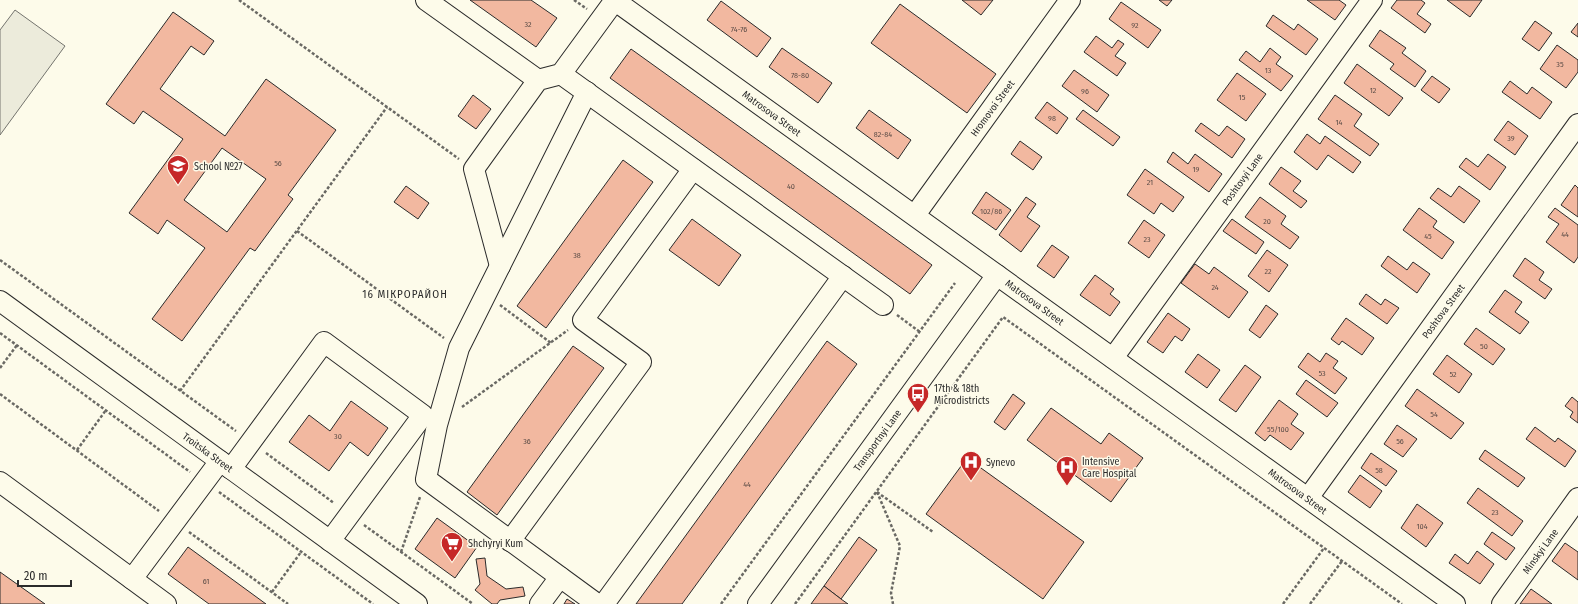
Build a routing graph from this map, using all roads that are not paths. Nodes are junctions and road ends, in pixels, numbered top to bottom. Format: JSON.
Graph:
{"nodes":[{"id":1,"x":426,"y":0,"type":"edge"},
{"id":2,"x":614,"y":0,"type":"edge"},
{"id":3,"x":1070,"y":0,"type":"edge"},
{"id":4,"x":1372,"y":0,"type":"edge"},
{"id":5,"x":561,"y":74,"type":"junction"},
{"id":6,"x":538,"y":80,"type":"junction"},
{"id":7,"x":587,"y":92,"type":"junction"},
{"id":8,"x":1578,"y":124,"type":"edge"},
{"id":9,"x":693,"y":169,"type":"junction"},
{"id":10,"x":915,"y":215,"type":"junction"},
{"id":11,"x":500,"y":266,"type":"junction"},
{"id":12,"x":997,"y":275,"type":"junction"},
{"id":13,"x":843,"y":276,"type":"junction"},
{"id":14,"x":0,"y":301,"type":"edge"},
{"id":15,"x":883,"y":305,"type":"road end"},
{"id":16,"x":1113,"y":358,"type":"junction"},
{"id":17,"x":225,"y":465,"type":"junction"},
{"id":18,"x":0,"y":482,"type":"edge"},
{"id":19,"x":1308,"y":498,"type":"junction"},
{"id":20,"x":1578,"y":498,"type":"edge"},
{"id":21,"x":330,"y":541,"type":"junction"},
{"id":22,"x":510,"y":541,"type":"junction"},
{"id":23,"x":560,"y":577,"type":"junction"},
{"id":24,"x":132,"y":579,"type":"junction"},
{"id":25,"x":166,"y":604,"type":"edge"},
{"id":26,"x":417,"y":604,"type":"edge"},
{"id":27,"x":540,"y":604,"type":"edge"},
{"id":28,"x":597,"y":604,"type":"edge"},
{"id":29,"x":604,"y":604,"type":"edge"},
{"id":30,"x":758,"y":604,"type":"edge"},
{"id":31,"x":1455,"y":604,"type":"edge"},
{"id":32,"x":1502,"y":604,"type":"edge"}],
"edges":[{"from":1,"to":6,"type":"street"},
{"from":2,"to":5,"type":"street"},
{"from":2,"to":10,"type":"street","name":"Matrosova Street"},
{"from":3,"to":10,"type":"street","name":"Hromovoi Street"},
{"from":4,"to":16,"type":"street","name":"Poshtovyi Lane"},
{"from":5,"to":6,"type":"street"},
{"from":5,"to":7,"type":"street"},
{"from":6,"to":11,"type":"street"},
{"from":7,"to":9,"type":"street"},
{"from":7,"to":11,"type":"street"},
{"from":8,"to":19,"type":"street","name":"Poshtova Street"},
{"from":9,"to":13,"type":"street"},
{"from":9,"to":22,"type":"street"},
{"from":10,"to":12,"type":"street","name":"Matrosova Street"},
{"from":11,"to":22,"type":"street"},
{"from":12,"to":16,"type":"street","name":"Matrosova Street"},
{"from":12,"to":30,"type":"street","name":"Transportnyi Lane"},
{"from":13,"to":15,"type":"street"},
{"from":13,"to":29,"type":"street"},
{"from":14,"to":17,"type":"street","name":"Troitska Street"},
{"from":16,"to":19,"type":"street","name":"Matrosova Street"},
{"from":17,"to":21,"type":"street","name":"Troitska Street"},
{"from":17,"to":21,"type":"street"},
{"from":17,"to":24,"type":"street"},
{"from":18,"to":24,"type":"street"},
{"from":19,"to":31,"type":"street","name":"Matrosova Street"},
{"from":20,"to":32,"type":"street","name":"Minskyi Lane"},
{"from":21,"to":26,"type":"street","name":"Troitska Street"},
{"from":22,"to":23,"type":"street"},
{"from":23,"to":27,"type":"street"},
{"from":23,"to":28,"type":"street"},
{"from":24,"to":25,"type":"street"}]}
